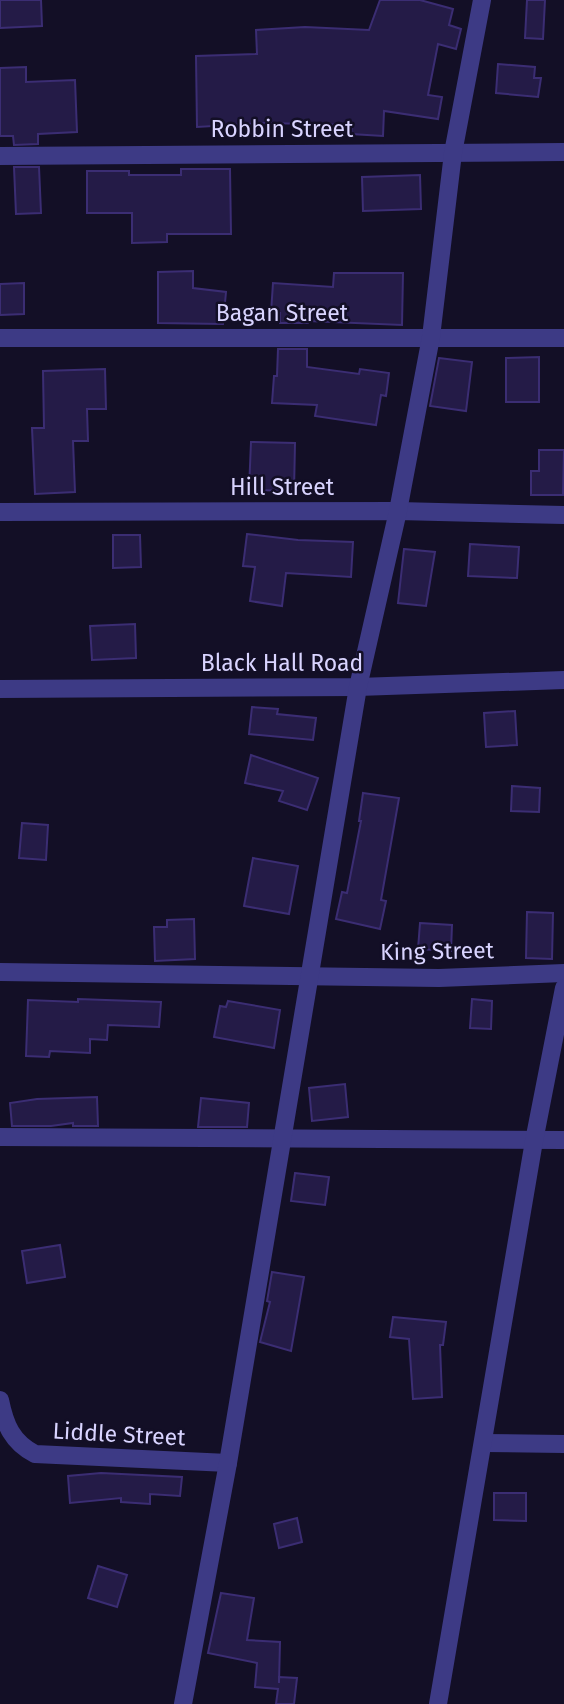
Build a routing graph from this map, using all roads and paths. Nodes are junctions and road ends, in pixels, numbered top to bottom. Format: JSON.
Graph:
{"nodes":[{"id":1,"x":482,"y":0,"type":"edge"},
{"id":2,"x":564,"y":152,"type":"edge"},
{"id":3,"x":453,"y":153,"type":"junction"},
{"id":4,"x":0,"y":156,"type":"edge"},
{"id":5,"x":431,"y":337,"type":"junction"},
{"id":6,"x":0,"y":338,"type":"edge"},
{"id":7,"x":564,"y":338,"type":"edge"},
{"id":8,"x":398,"y":511,"type":"junction"},
{"id":9,"x":0,"y":512,"type":"edge"},
{"id":10,"x":564,"y":515,"type":"edge"},
{"id":11,"x":564,"y":680,"type":"edge"},
{"id":12,"x":358,"y":687,"type":"junction"},
{"id":13,"x":0,"y":688,"type":"edge"},
{"id":14,"x":0,"y":972,"type":"edge"},
{"id":15,"x":564,"y":973,"type":"edge"},
{"id":16,"x":311,"y":975,"type":"junction"},
{"id":17,"x":564,"y":988,"type":"edge"},
{"id":18,"x":0,"y":1137,"type":"edge"},
{"id":19,"x":282,"y":1137,"type":"junction"},
{"id":20,"x":564,"y":1140,"type":"edge"},
{"id":21,"x":534,"y":1141,"type":"junction"},
{"id":22,"x":0,"y":1400,"type":"edge"},
{"id":23,"x":484,"y":1443,"type":"junction"},
{"id":24,"x":564,"y":1444,"type":"edge"},
{"id":25,"x":228,"y":1464,"type":"junction"},
{"id":26,"x":183,"y":1704,"type":"edge"},
{"id":27,"x":438,"y":1704,"type":"edge"}],
"edges":[{"from":1,"to":3,"type":"street"},
{"from":2,"to":3,"type":"street","name":"Robbin Street"},
{"from":3,"to":4,"type":"street","name":"Robbin Street"},
{"from":3,"to":5,"type":"street"},
{"from":5,"to":6,"type":"street","name":"Bagan Street"},
{"from":5,"to":7,"type":"street","name":"Bagan Street"},
{"from":5,"to":8,"type":"street"},
{"from":8,"to":9,"type":"street","name":"Hill Street"},
{"from":8,"to":10,"type":"street","name":"Hill Street"},
{"from":8,"to":12,"type":"street"},
{"from":11,"to":12,"type":"street","name":"Black Hall Road"},
{"from":12,"to":13,"type":"street","name":"Black Hall Road"},
{"from":12,"to":16,"type":"street"},
{"from":14,"to":16,"type":"street","name":"King Street"},
{"from":15,"to":16,"type":"street","name":"King Street"},
{"from":16,"to":19,"type":"street"},
{"from":17,"to":21,"type":"street"},
{"from":18,"to":19,"type":"street"},
{"from":19,"to":21,"type":"street"},
{"from":19,"to":25,"type":"street"},
{"from":20,"to":21,"type":"street"},
{"from":21,"to":23,"type":"street"},
{"from":22,"to":25,"type":"street","name":"Liddle Street"},
{"from":23,"to":24,"type":"street"},
{"from":23,"to":27,"type":"street"},
{"from":25,"to":26,"type":"street"}]}
